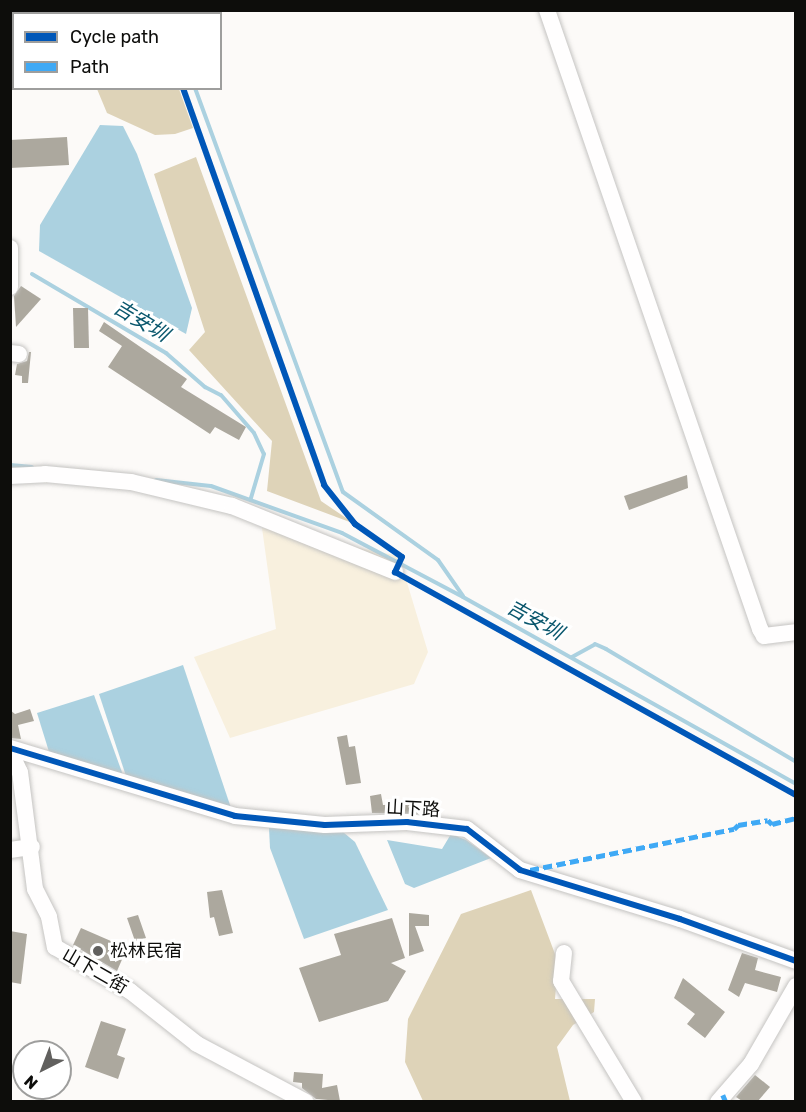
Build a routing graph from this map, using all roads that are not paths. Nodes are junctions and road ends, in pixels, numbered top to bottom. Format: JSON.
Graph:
{"nodes":[{"id":1,"x":547,"y":10,"type":"edge"},
{"id":2,"x":10,"y":248,"type":"edge"},
{"id":3,"x":10,"y":287,"type":"edge"},
{"id":4,"x":10,"y":476,"type":"edge"},
{"id":5,"x":395,"y":572,"type":"dead end"},
{"id":6,"x":795,"y":632,"type":"edge"},
{"id":7,"x":10,"y":749,"type":"edge"},
{"id":8,"x":32,"y":847,"type":"junction"},
{"id":9,"x":10,"y":849,"type":"edge"},
{"id":10,"x":564,"y":953,"type":"dead end"},
{"id":11,"x":795,"y":961,"type":"edge"},
{"id":12,"x":795,"y":986,"type":"edge"},
{"id":13,"x":306,"y":1101,"type":"edge"},
{"id":14,"x":634,"y":1101,"type":"edge"},
{"id":15,"x":718,"y":1101,"type":"edge"}],
"edges":[{"from":1,"to":6,"type":"street"},
{"from":2,"to":3,"type":"street"},
{"from":4,"to":5,"type":"street"},
{"from":7,"to":8,"type":"street","name":"山下二街"},
{"from":7,"to":11,"type":"street","name":"山下路"},
{"from":8,"to":9,"type":"street"},
{"from":8,"to":13,"type":"street","name":"山下二街"},
{"from":10,"to":14,"type":"street"},
{"from":12,"to":15,"type":"street"}]}
